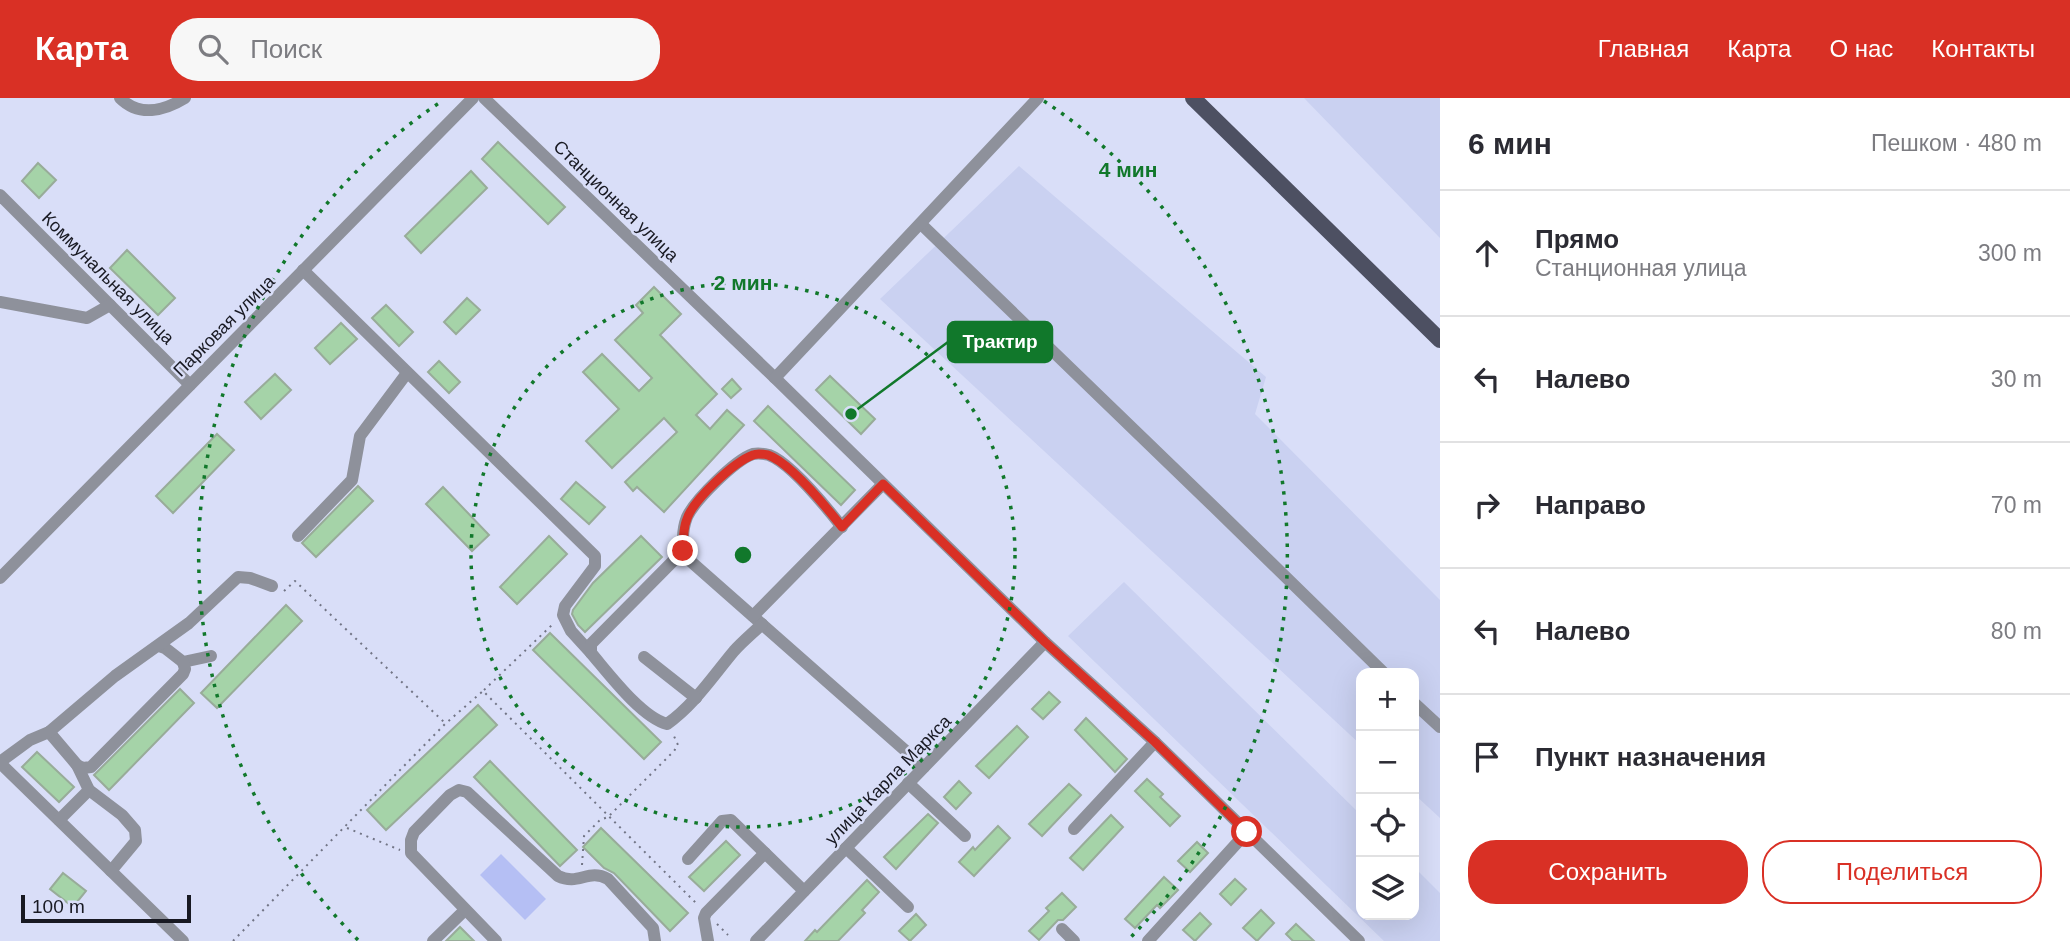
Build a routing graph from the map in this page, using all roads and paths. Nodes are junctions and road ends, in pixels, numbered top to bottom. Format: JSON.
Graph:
{"nodes":[{"id":1,"x":120,"y":98,"type":"edge"},
{"id":2,"x":185,"y":98,"type":"edge"},
{"id":3,"x":473,"y":98,"type":"edge"},
{"id":4,"x":484,"y":98,"type":"edge"},
{"id":5,"x":1038,"y":98,"type":"edge"},
{"id":6,"x":1193,"y":98,"type":"edge"},
{"id":7,"x":0,"y":195,"type":"edge"},
{"id":8,"x":920,"y":225,"type":"junction"},
{"id":9,"x":303,"y":270,"type":"junction"},
{"id":10,"x":0,"y":302,"type":"edge"},
{"id":11,"x":110,"y":305,"type":"junction"},
{"id":12,"x":1440,"y":340,"type":"edge"},
{"id":13,"x":407,"y":373,"type":"junction"},
{"id":14,"x":775,"y":378,"type":"junction"},
{"id":15,"x":190,"y":385,"type":"junction"},
{"id":16,"x":883,"y":484,"type":"junction"},
{"id":17,"x":842,"y":527,"type":"junction"},
{"id":18,"x":298,"y":536,"type":"dead end"},
{"id":19,"x":683,"y":551,"type":"junction"},
{"id":20,"x":3,"y":570,"type":"edge"},
{"id":21,"x":272,"y":586,"type":"joint"},
{"id":22,"x":563,"y":615,"type":"junction"},
{"id":23,"x":757,"y":620,"type":"junction"},
{"id":24,"x":1045,"y":642,"type":"junction"},
{"id":25,"x":159,"y":646,"type":"junction"},
{"id":26,"x":591,"y":653,"type":"junction"},
{"id":27,"x":211,"y":656,"type":"dead end"},
{"id":28,"x":644,"y":657,"type":"dead end"},
{"id":29,"x":183,"y":662,"type":"junction"},
{"id":30,"x":1379,"y":668,"type":"edge"},
{"id":31,"x":483,"y":691,"type":"dead end"},
{"id":32,"x":696,"y":698,"type":"junction"},
{"id":33,"x":1419,"y":708,"type":"edge"},
{"id":34,"x":445,"y":724,"type":"dead end"},
{"id":35,"x":667,"y":724,"type":"junction"},
{"id":36,"x":1440,"y":727,"type":"edge"},
{"id":37,"x":49,"y":732,"type":"junction"},
{"id":38,"x":1155,"y":742,"type":"junction"},
{"id":39,"x":0,"y":763,"type":"edge"},
{"id":40,"x":77,"y":765,"type":"junction"},
{"id":41,"x":924,"y":767,"type":"junction"},
{"id":42,"x":908,"y":783,"type":"junction"},
{"id":43,"x":89,"y":790,"type":"junction"},
{"id":44,"x":59,"y":820,"type":"junction"},
{"id":45,"x":346,"y":827,"type":"dead end"},
{"id":46,"x":1074,"y":829,"type":"dead end"},
{"id":47,"x":1247,"y":832,"type":"junction"},
{"id":48,"x":965,"y":836,"type":"dead end"},
{"id":49,"x":846,"y":848,"type":"junction"},
{"id":50,"x":411,"y":853,"type":"junction"},
{"id":51,"x":765,"y":853,"type":"junction"},
{"id":52,"x":688,"y":859,"type":"dead end"},
{"id":53,"x":111,"y":871,"type":"junction"},
{"id":54,"x":570,"y":881,"type":"junction"},
{"id":55,"x":804,"y":891,"type":"junction"},
{"id":56,"x":908,"y":906,"type":"dead end"},
{"id":57,"x":465,"y":910,"type":"junction"},
{"id":58,"x":1062,"y":929,"type":"dead end"},
{"id":59,"x":1150,"y":940,"type":"edge"},
{"id":60,"x":183,"y":941,"type":"edge"},
{"id":61,"x":433,"y":941,"type":"edge"},
{"id":62,"x":496,"y":941,"type":"edge"},
{"id":63,"x":655,"y":941,"type":"edge"},
{"id":64,"x":708,"y":941,"type":"edge"},
{"id":65,"x":756,"y":941,"type":"edge"},
{"id":66,"x":1074,"y":941,"type":"edge"},
{"id":67,"x":1359,"y":941,"type":"edge"}],
"edges":[{"from":1,"to":2,"type":"street"},
{"from":3,"to":9,"type":"street","name":"Парковая улица"},
{"from":4,"to":14,"type":"street","name":"Станционная улица"},
{"from":5,"to":8,"type":"street"},
{"from":6,"to":12,"type":"main road"},
{"from":7,"to":11,"type":"street","name":"Коммунальная улица"},
{"from":8,"to":14,"type":"street"},
{"from":8,"to":30,"type":"street"},
{"from":9,"to":13,"type":"street"},
{"from":9,"to":15,"type":"street","name":"Парковая улица"},
{"from":10,"to":11,"type":"street"},
{"from":11,"to":15,"type":"street","name":"Коммунальная улица"},
{"from":13,"to":18,"type":"street"},
{"from":13,"to":22,"type":"street"},
{"from":14,"to":16,"type":"street","name":"Станционная улица"},
{"from":15,"to":20,"type":"street","name":"Парковая улица"},
{"from":16,"to":17,"type":"street"},
{"from":16,"to":24,"type":"street","name":"Станционная улица"},
{"from":17,"to":19,"type":"street"},
{"from":17,"to":23,"type":"street"},
{"from":19,"to":23,"type":"street"},
{"from":19,"to":26,"type":"street"},
{"from":21,"to":25,"type":"street"},
{"from":21,"to":34,"type":"path"},
{"from":22,"to":26,"type":"street"},
{"from":22,"to":31,"type":"path"},
{"from":23,"to":32,"type":"street"},
{"from":23,"to":41,"type":"street"},
{"from":24,"to":38,"type":"street","name":"Станционная улица"},
{"from":24,"to":41,"type":"street","name":"улица Карла Маркса"},
{"from":25,"to":29,"type":"street"},
{"from":25,"to":37,"type":"street"},
{"from":26,"to":35,"type":"street"},
{"from":27,"to":29,"type":"street"},
{"from":28,"to":32,"type":"street"},
{"from":29,"to":40,"type":"street"},
{"from":32,"to":35,"type":"street"},
{"from":33,"to":36,"type":"street"},
{"from":35,"to":54,"type":"path"},
{"from":37,"to":39,"type":"street"},
{"from":37,"to":40,"type":"street"},
{"from":38,"to":46,"type":"street"},
{"from":38,"to":47,"type":"street","name":"Станционная улица"},
{"from":39,"to":44,"type":"street"},
{"from":40,"to":43,"type":"street"},
{"from":41,"to":42,"type":"street","name":"улица Карла Маркса"},
{"from":42,"to":48,"type":"street"},
{"from":42,"to":49,"type":"street","name":"улица Карла Маркса"},
{"from":43,"to":44,"type":"street"},
{"from":43,"to":53,"type":"street"},
{"from":44,"to":53,"type":"street"},
{"from":45,"to":50,"type":"path"},
{"from":47,"to":59,"type":"street"},
{"from":47,"to":67,"type":"street","name":"Станционная улица"},
{"from":49,"to":55,"type":"street","name":"улица Карла Маркса"},
{"from":49,"to":56,"type":"street"},
{"from":50,"to":54,"type":"street"},
{"from":50,"to":57,"type":"street"},
{"from":51,"to":52,"type":"street"},
{"from":51,"to":55,"type":"street"},
{"from":51,"to":64,"type":"street"},
{"from":53,"to":60,"type":"street"},
{"from":54,"to":63,"type":"street"},
{"from":55,"to":65,"type":"street","name":"улица Карла Маркса"},
{"from":57,"to":61,"type":"street"},
{"from":57,"to":62,"type":"street"},
{"from":58,"to":66,"type":"street"}]}
